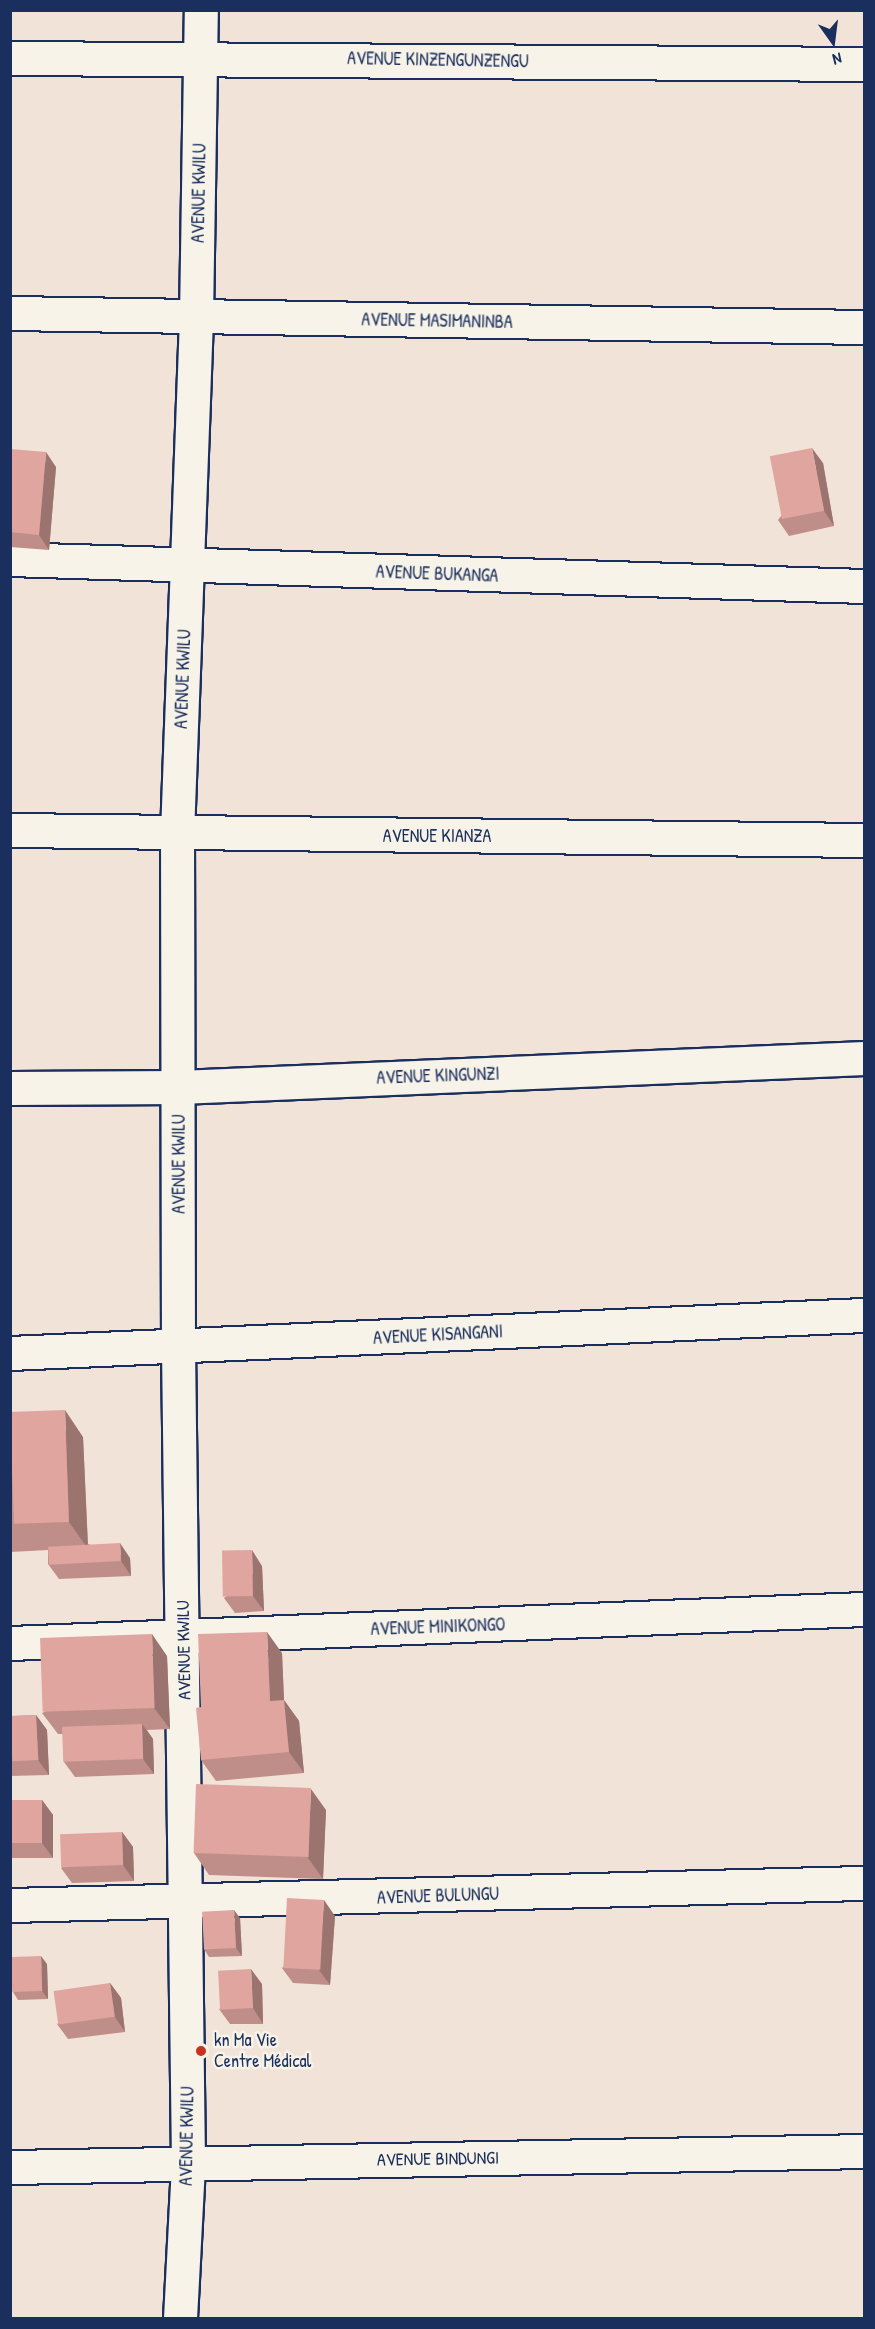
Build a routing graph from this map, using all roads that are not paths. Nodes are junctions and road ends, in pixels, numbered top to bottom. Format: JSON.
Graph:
{"nodes":[{"id":1,"x":201,"y":10,"type":"edge"},
{"id":2,"x":202,"y":57,"type":"junction"},
{"id":3,"x":10,"y":58,"type":"edge"},
{"id":4,"x":864,"y":64,"type":"edge"},
{"id":5,"x":10,"y":313,"type":"edge"},
{"id":6,"x":196,"y":318,"type":"junction"},
{"id":7,"x":864,"y":327,"type":"edge"},
{"id":8,"x":10,"y":559,"type":"edge"},
{"id":9,"x":188,"y":567,"type":"junction"},
{"id":10,"x":864,"y":586,"type":"edge"},
{"id":11,"x":10,"y":830,"type":"edge"},
{"id":12,"x":177,"y":834,"type":"junction"},
{"id":13,"x":864,"y":840,"type":"edge"},
{"id":14,"x":864,"y":1059,"type":"edge"},
{"id":15,"x":179,"y":1087,"type":"junction"},
{"id":16,"x":10,"y":1088,"type":"edge"},
{"id":17,"x":864,"y":1315,"type":"edge"},
{"id":18,"x":178,"y":1348,"type":"junction"},
{"id":19,"x":10,"y":1353,"type":"edge"},
{"id":20,"x":864,"y":1609,"type":"edge"},
{"id":21,"x":184,"y":1638,"type":"junction"},
{"id":22,"x":10,"y":1643,"type":"edge"},
{"id":23,"x":864,"y":1883,"type":"edge"},
{"id":24,"x":187,"y":1903,"type":"junction"},
{"id":25,"x":10,"y":1905,"type":"edge"},
{"id":26,"x":864,"y":2151,"type":"edge"},
{"id":27,"x":188,"y":2164,"type":"junction"},
{"id":28,"x":10,"y":2167,"type":"edge"},
{"id":29,"x":180,"y":2319,"type":"edge"}],
"edges":[{"from":1,"to":2,"type":"street","name":"AVENUE KWILU"},
{"from":2,"to":3,"type":"street","name":"AVENUE KINZENGUNZENGU"},
{"from":2,"to":4,"type":"street","name":"AVENUE KINZENGUNZENGU"},
{"from":2,"to":6,"type":"street","name":"AVENUE KWILU"},
{"from":5,"to":6,"type":"street","name":"AVENUE MASIMANINBA"},
{"from":6,"to":7,"type":"street","name":"AVENUE MASIMANINBA"},
{"from":6,"to":9,"type":"street","name":"AVENUE KWILU"},
{"from":8,"to":9,"type":"street","name":"AVENUE BUKANGA"},
{"from":9,"to":10,"type":"street","name":"AVENUE BUKANGA"},
{"from":9,"to":12,"type":"street","name":"AVENUE KWILU"},
{"from":11,"to":12,"type":"street","name":"AVENUE KIANZA"},
{"from":12,"to":13,"type":"street","name":"AVENUE KIANZA"},
{"from":12,"to":15,"type":"street","name":"AVENUE KWILU"},
{"from":14,"to":15,"type":"street","name":"AVENUE KINGUNZI"},
{"from":15,"to":16,"type":"street","name":"AVENUE KINGUNZI"},
{"from":15,"to":18,"type":"street","name":"AVENUE KWILU"},
{"from":17,"to":18,"type":"street","name":"AVENUE KISANGANI"},
{"from":18,"to":19,"type":"street","name":"AVENUE KISANGANI"},
{"from":18,"to":21,"type":"street","name":"AVENUE KWILU"},
{"from":20,"to":21,"type":"street","name":"AVENUE MINIKONGO"},
{"from":21,"to":22,"type":"street","name":"AVENUE MINIKONGO"},
{"from":21,"to":24,"type":"street","name":"AVENUE KWILU"},
{"from":23,"to":24,"type":"street","name":"AVENUE BULUNGU"},
{"from":24,"to":25,"type":"street","name":"AVENUE BULUNGU"},
{"from":24,"to":27,"type":"street","name":"AVENUE KWILU"},
{"from":26,"to":27,"type":"street","name":"AVENUE BINDUNGI"},
{"from":27,"to":28,"type":"street","name":"AVENUE BINDUNGI"},
{"from":27,"to":29,"type":"street","name":"AVENUE KWILU"}]}
